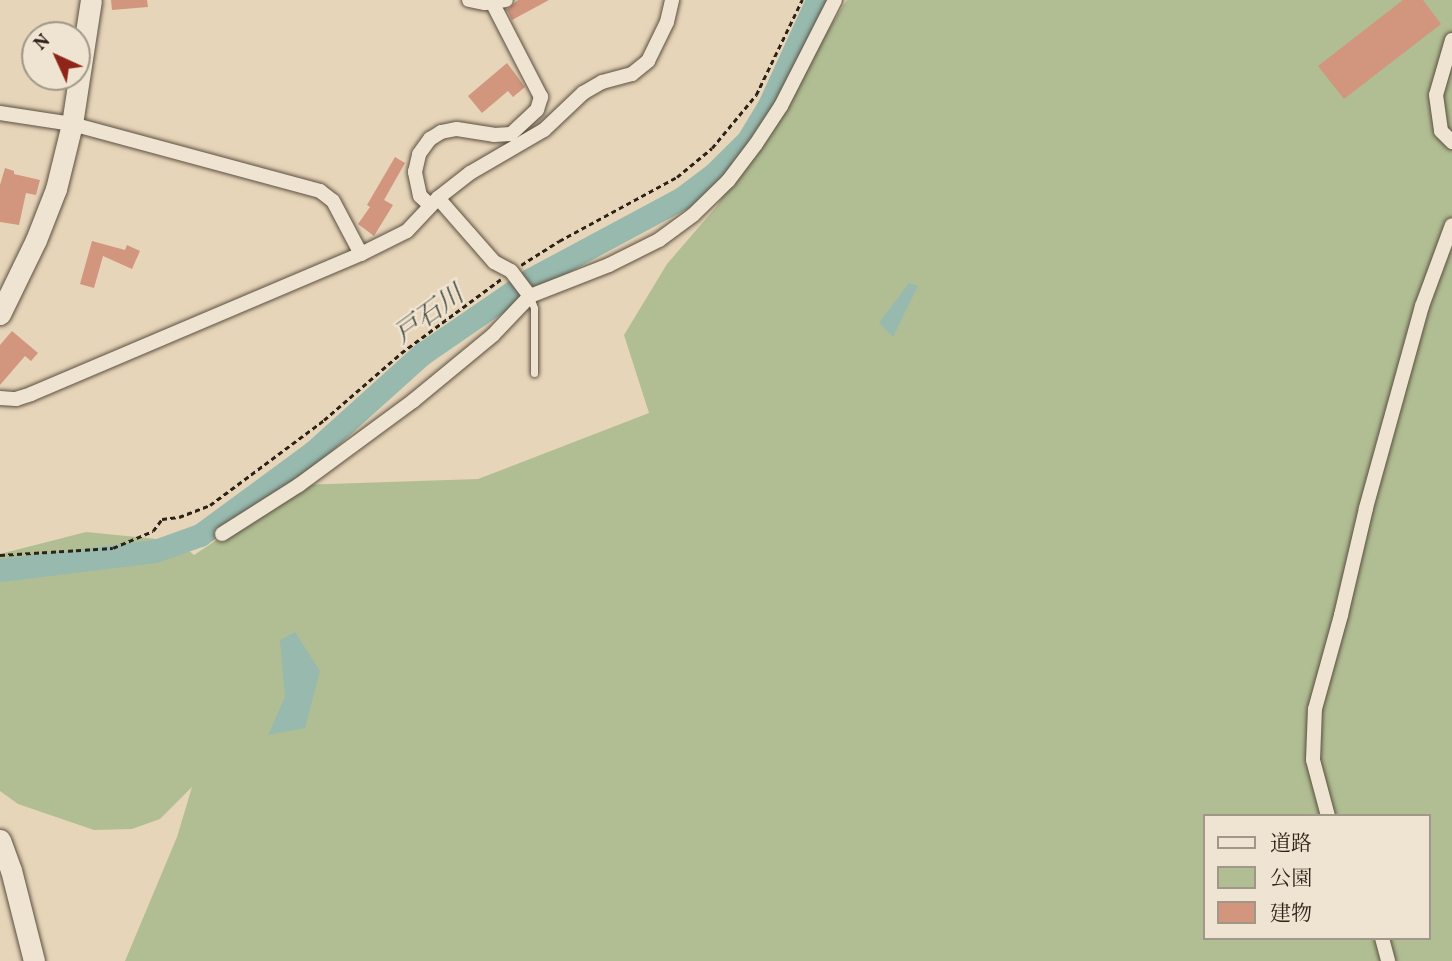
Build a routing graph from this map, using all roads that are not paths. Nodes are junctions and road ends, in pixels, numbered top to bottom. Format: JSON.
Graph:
{"nodes":[{"id":1,"x":91,"y":0,"type":"edge"},
{"id":2,"x":469,"y":0,"type":"edge"},
{"id":3,"x":672,"y":0,"type":"edge"},
{"id":4,"x":835,"y":0,"type":"edge"},
{"id":5,"x":499,"y":1,"type":"edge"},
{"id":6,"x":1452,"y":40,"type":"edge"},
{"id":7,"x":0,"y":113,"type":"edge"},
{"id":8,"x":72,"y":124,"type":"junction"},
{"id":9,"x":1452,"y":142,"type":"edge"},
{"id":10,"x":434,"y":201,"type":"junction"},
{"id":11,"x":1452,"y":225,"type":"edge"},
{"id":12,"x":361,"y":254,"type":"junction"},
{"id":13,"x":530,"y":296,"type":"junction"},
{"id":14,"x":0,"y":314,"type":"edge"},
{"id":15,"x":534,"y":373,"type":"dead end"},
{"id":16,"x":0,"y":398,"type":"edge"},
{"id":17,"x":222,"y":534,"type":"dead end"},
{"id":18,"x":1327,"y":814,"type":"edge"},
{"id":19,"x":0,"y":840,"type":"edge"},
{"id":20,"x":1383,"y":940,"type":"edge"},
{"id":21,"x":34,"y":961,"type":"edge"},
{"id":22,"x":1388,"y":961,"type":"edge"}],
"edges":[{"from":1,"to":8,"type":"main road"},
{"from":2,"to":5,"type":"street"},
{"from":3,"to":10,"type":"street"},
{"from":4,"to":13,"type":"street"},
{"from":5,"to":10,"type":"street"},
{"from":6,"to":9,"type":"street"},
{"from":7,"to":8,"type":"street"},
{"from":8,"to":12,"type":"street"},
{"from":8,"to":14,"type":"main road"},
{"from":10,"to":12,"type":"street"},
{"from":10,"to":13,"type":"street"},
{"from":11,"to":18,"type":"street"},
{"from":12,"to":16,"type":"street"},
{"from":13,"to":15,"type":"lane"},
{"from":13,"to":17,"type":"street"},
{"from":19,"to":21,"type":"main road"},
{"from":20,"to":22,"type":"street"}]}
